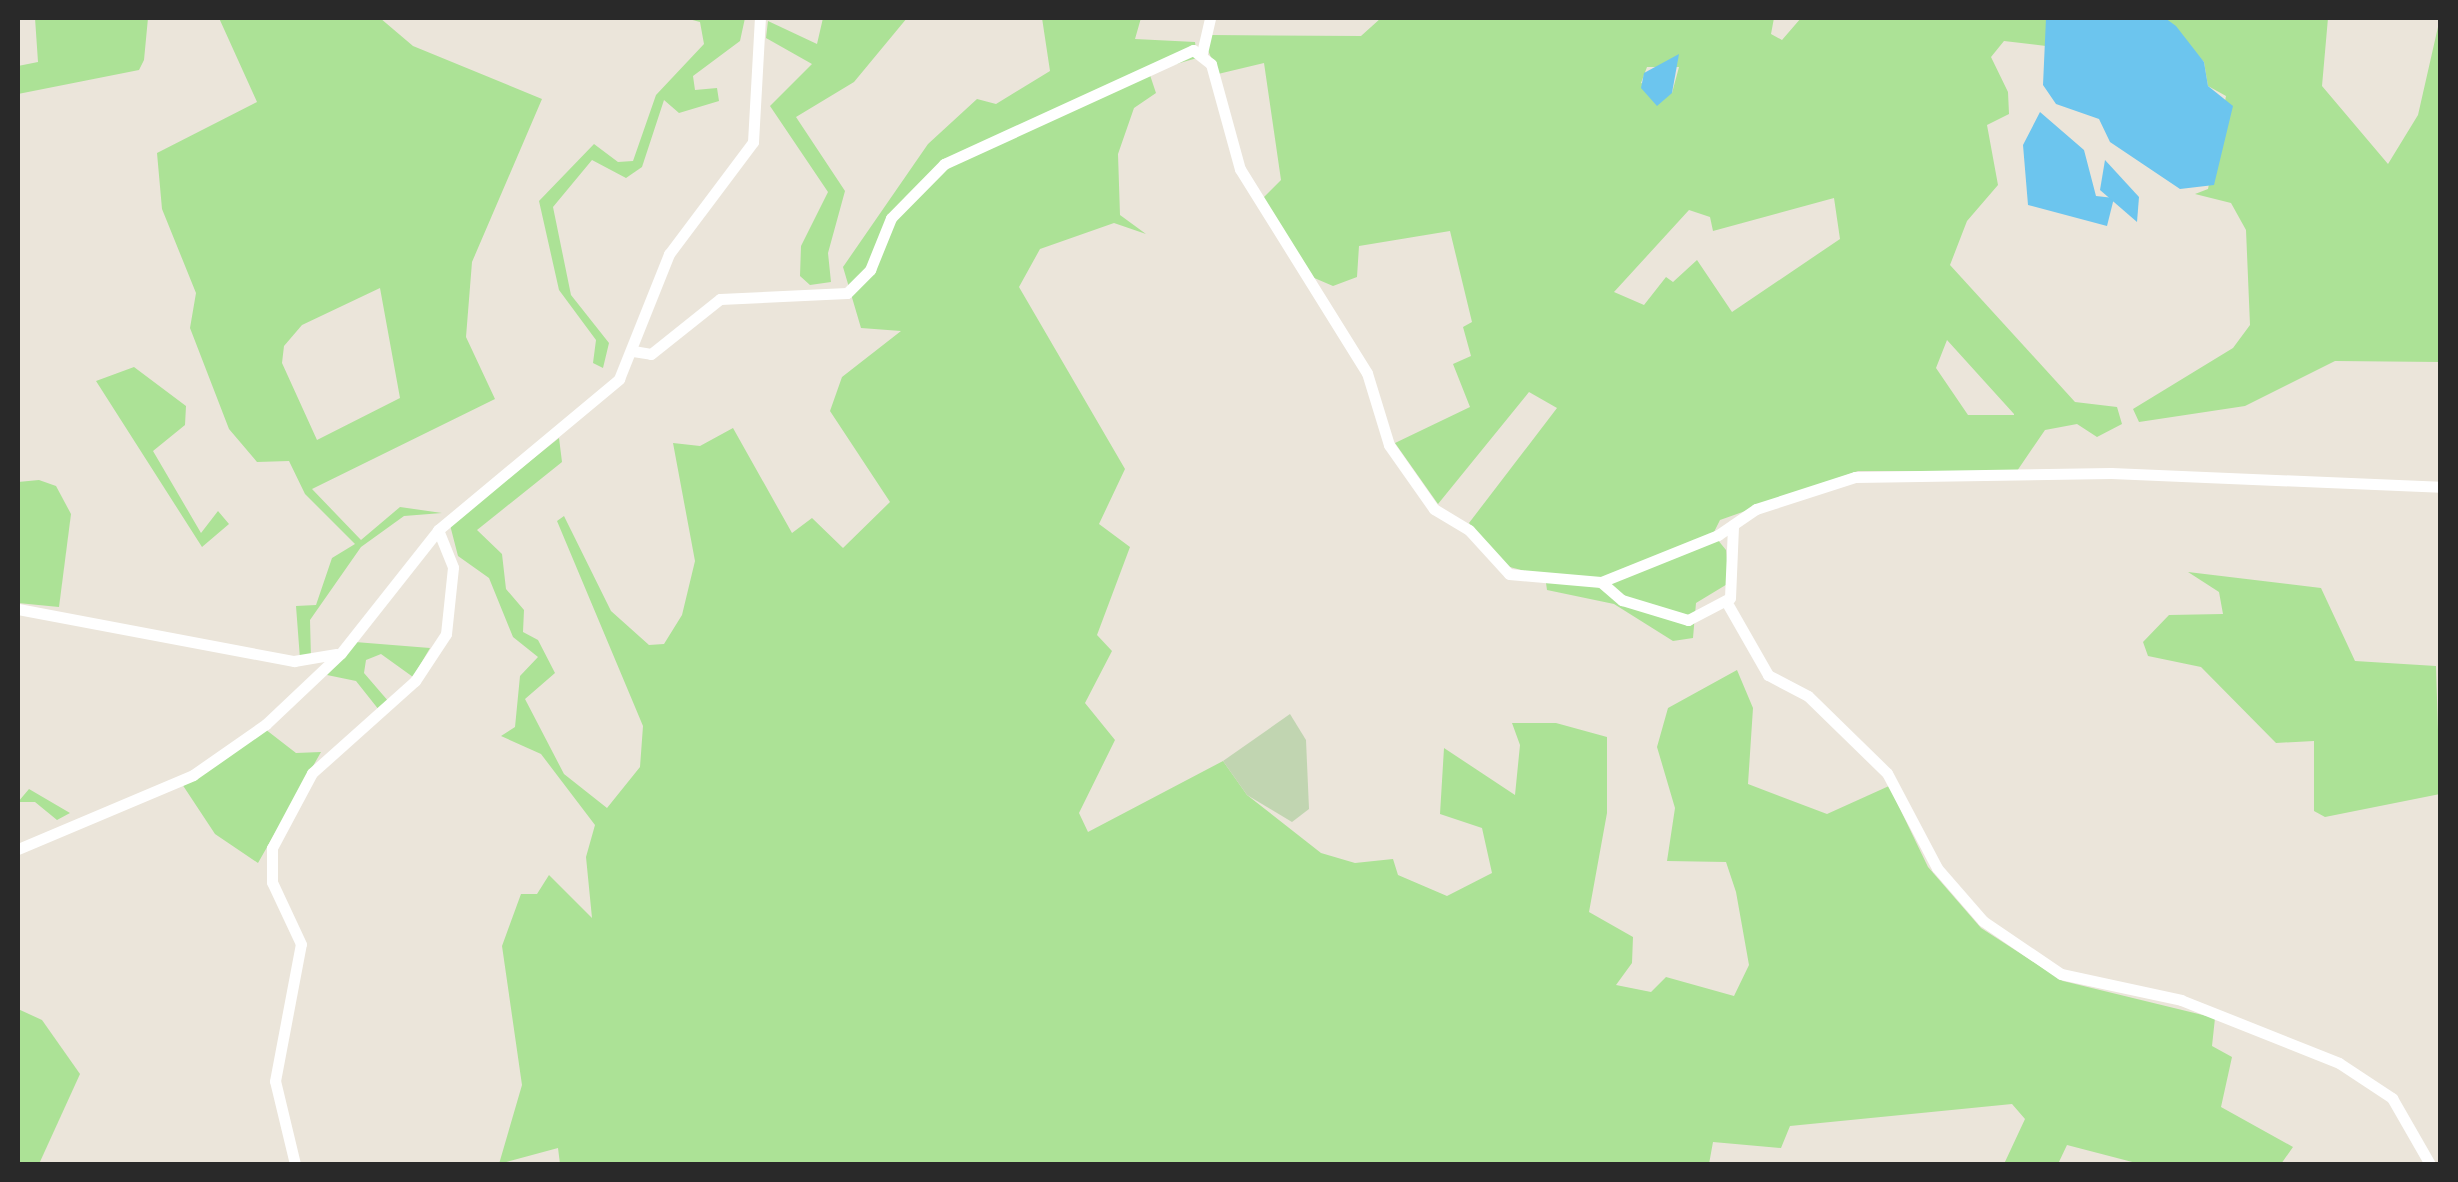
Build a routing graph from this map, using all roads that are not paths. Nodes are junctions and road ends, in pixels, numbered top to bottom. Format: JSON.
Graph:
{"nodes":[{"id":1,"x":760,"y":18,"type":"edge"},
{"id":2,"x":1210,"y":18,"type":"edge"},
{"id":3,"x":1202,"y":53,"type":"junction"},
{"id":4,"x":633,"y":351,"type":"junction"},
{"id":5,"x":2440,"y":486,"type":"edge"},
{"id":6,"x":1733,"y":525,"type":"junction"},
{"id":7,"x":438,"y":530,"type":"junction"},
{"id":8,"x":1718,"y":535,"type":"junction"},
{"id":9,"x":1731,"y":551,"type":"junction"},
{"id":10,"x":1600,"y":582,"type":"junction"},
{"id":11,"x":1727,"y":603,"type":"junction"},
{"id":12,"x":18,"y":609,"type":"edge"},
{"id":13,"x":340,"y":653,"type":"junction"},
{"id":14,"x":18,"y":849,"type":"edge"},
{"id":15,"x":295,"y":1164,"type":"edge"},
{"id":16,"x":2430,"y":1164,"type":"edge"}],
"edges":[{"from":1,"to":4,"type":"street"},
{"from":2,"to":3,"type":"street"},
{"from":3,"to":4,"type":"street"},
{"from":3,"to":10,"type":"street"},
{"from":4,"to":7,"type":"street"},
{"from":5,"to":6,"type":"street"},
{"from":6,"to":8,"type":"street"},
{"from":6,"to":9,"type":"street"},
{"from":7,"to":13,"type":"street"},
{"from":7,"to":15,"type":"street"},
{"from":8,"to":9,"type":"street"},
{"from":8,"to":10,"type":"street"},
{"from":9,"to":11,"type":"street"},
{"from":10,"to":11,"type":"street"},
{"from":11,"to":16,"type":"street"},
{"from":12,"to":13,"type":"street"},
{"from":13,"to":14,"type":"street"}]}
